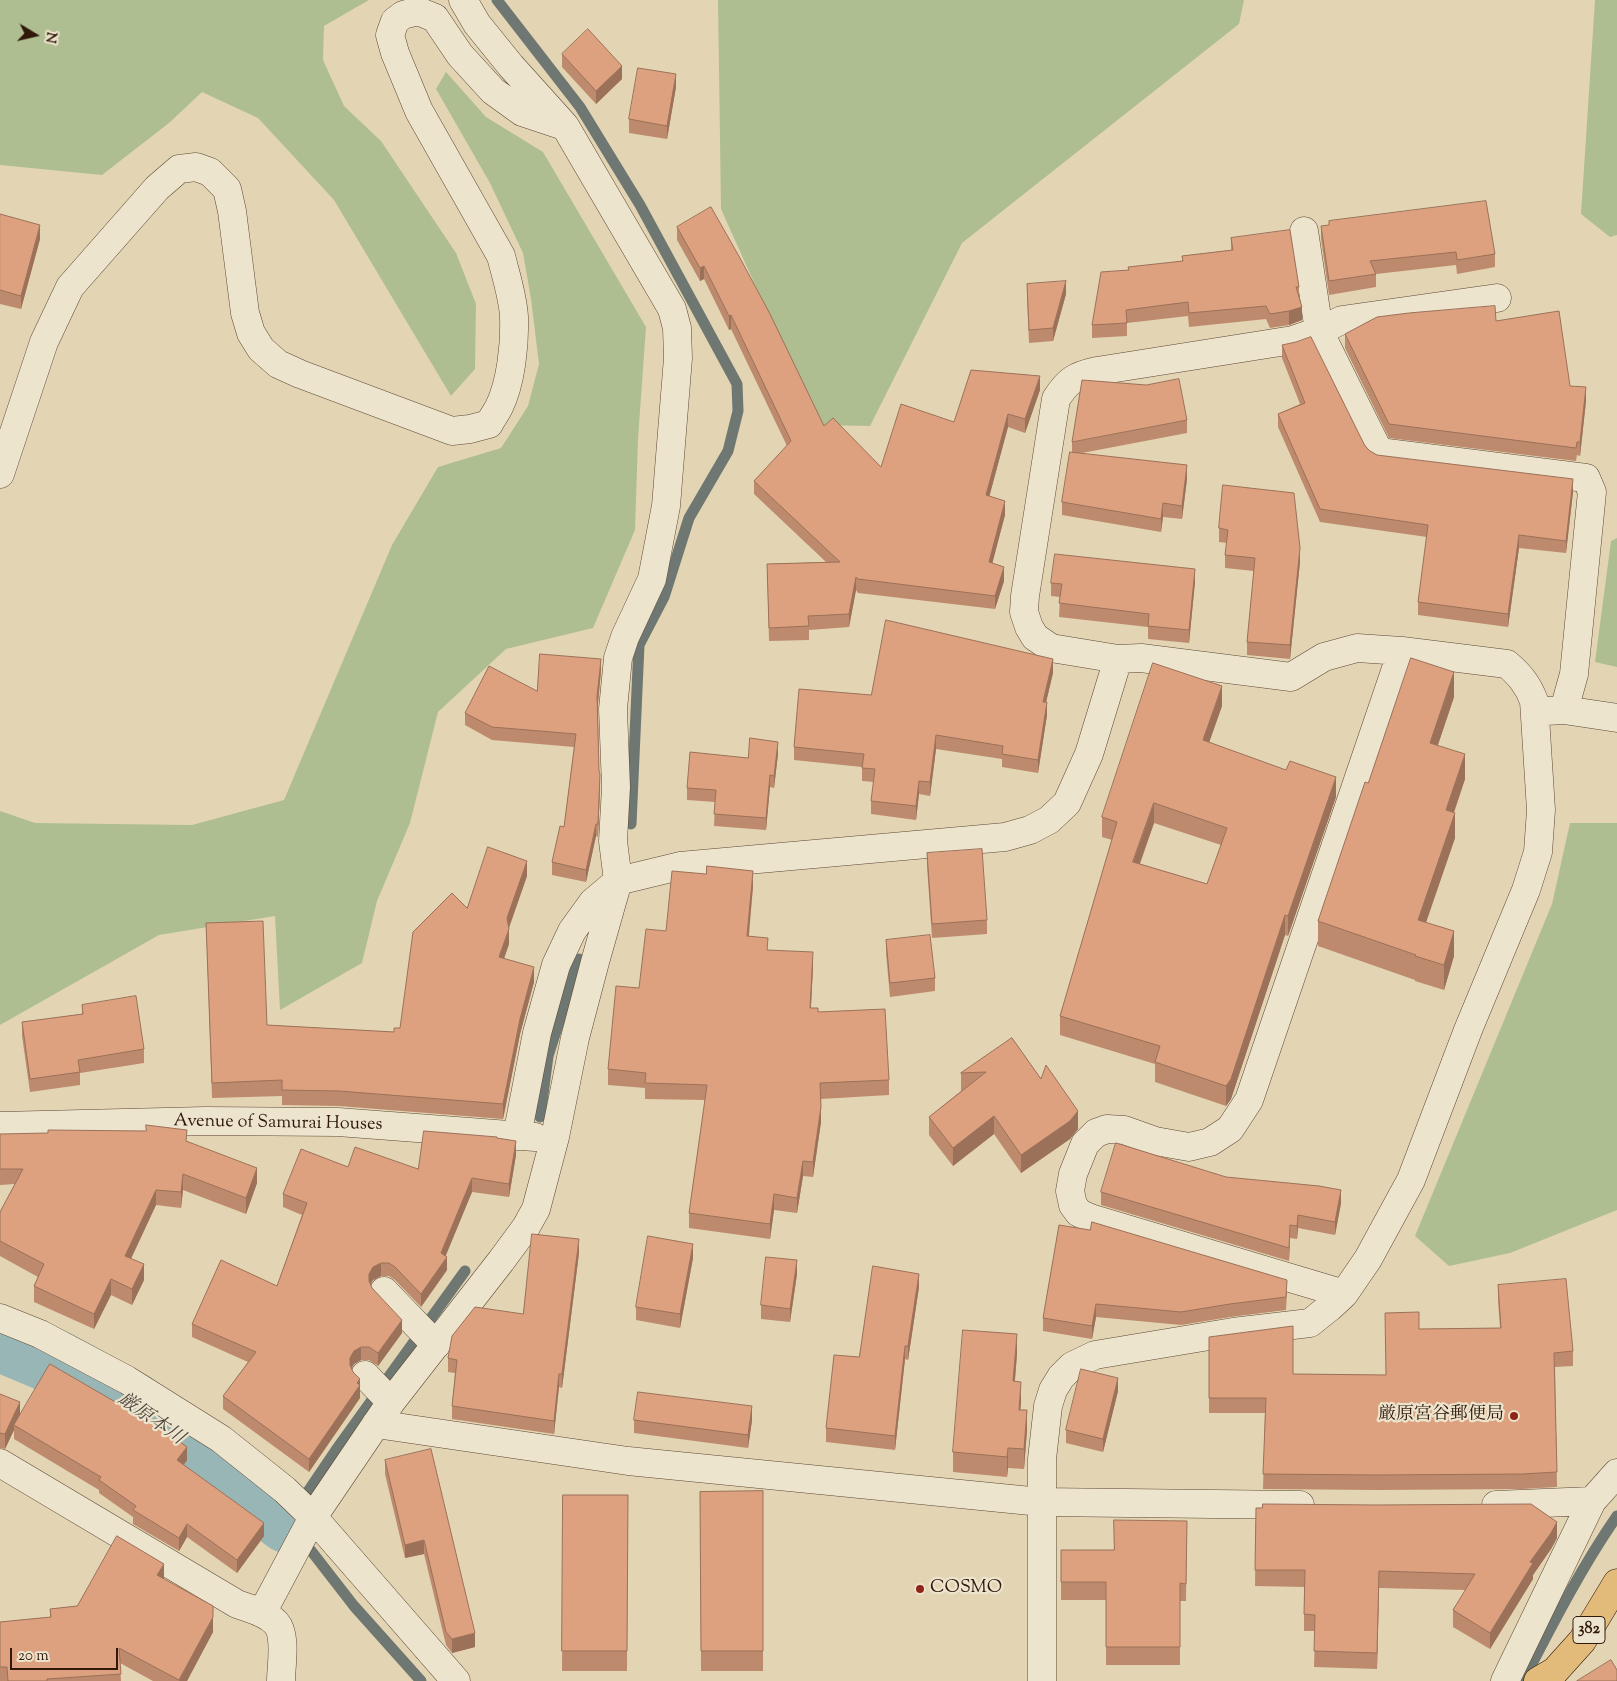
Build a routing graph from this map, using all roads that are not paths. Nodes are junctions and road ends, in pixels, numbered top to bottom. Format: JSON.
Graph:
{"nodes":[{"id":1,"x":463,"y":0,"type":"edge"},
{"id":2,"x":565,"y":126,"type":"junction"},
{"id":3,"x":1304,"y":231,"type":"dead end"},
{"id":4,"x":1497,"y":298,"type":"dead end"},
{"id":5,"x":1319,"y":331,"type":"junction"},
{"id":6,"x":0,"y":474,"type":"edge"},
{"id":7,"x":1402,"y":651,"type":"junction"},
{"id":8,"x":1118,"y":659,"type":"junction"},
{"id":9,"x":1564,"y":710,"type":"junction"},
{"id":10,"x":1535,"y":712,"type":"junction"},
{"id":11,"x":1617,"y":718,"type":"edge"},
{"id":12,"x":618,"y":881,"type":"junction"},
{"id":13,"x":544,"y":1089,"type":"junction"},
{"id":14,"x":0,"y":1126,"type":"edge"},
{"id":15,"x":518,"y":1136,"type":"junction"},
{"id":16,"x":555,"y":1137,"type":"junction"},
{"id":17,"x":384,"y":1291,"type":"dead end"},
{"id":18,"x":1344,"y":1294,"type":"junction"},
{"id":19,"x":0,"y":1318,"type":"edge"},
{"id":20,"x":426,"y":1335,"type":"junction"},
{"id":21,"x":365,"y":1375,"type":"dead end"},
{"id":22,"x":384,"y":1407,"type":"junction"},
{"id":23,"x":0,"y":1463,"type":"edge"},
{"id":24,"x":1615,"y":1479,"type":"edge"},
{"id":25,"x":1592,"y":1501,"type":"junction"},
{"id":26,"x":1041,"y":1502,"type":"junction"},
{"id":27,"x":1329,"y":1505,"type":"edge"},
{"id":28,"x":1474,"y":1505,"type":"edge"},
{"id":29,"x":306,"y":1527,"type":"junction"},
{"id":30,"x":1617,"y":1583,"type":"edge"},
{"id":31,"x":262,"y":1613,"type":"junction"},
{"id":32,"x":1546,"y":1676,"type":"edge"},
{"id":33,"x":281,"y":1681,"type":"edge"},
{"id":34,"x":456,"y":1681,"type":"edge"},
{"id":35,"x":1042,"y":1681,"type":"edge"},
{"id":36,"x":1505,"y":1681,"type":"edge"}],
"edges":[{"from":1,"to":2,"type":"street"},
{"from":2,"to":6,"type":"street"},
{"from":2,"to":12,"type":"street"},
{"from":3,"to":5,"type":"street"},
{"from":4,"to":5,"type":"street"},
{"from":5,"to":8,"type":"street"},
{"from":5,"to":9,"type":"street"},
{"from":7,"to":8,"type":"street"},
{"from":7,"to":10,"type":"street"},
{"from":7,"to":18,"type":"street"},
{"from":8,"to":12,"type":"street"},
{"from":9,"to":10,"type":"street"},
{"from":9,"to":11,"type":"street"},
{"from":10,"to":18,"type":"street"},
{"from":12,"to":13,"type":"street"},
{"from":12,"to":13,"type":"street"},
{"from":13,"to":15,"type":"street"},
{"from":13,"to":16,"type":"street"},
{"from":14,"to":15,"type":"street","name":"Avenue of Samurai Houses"},
{"from":15,"to":16,"type":"street","name":"Avenue of Samurai Houses"},
{"from":16,"to":20,"type":"street"},
{"from":17,"to":20,"type":"street"},
{"from":18,"to":26,"type":"street"},
{"from":19,"to":29,"type":"street"},
{"from":20,"to":22,"type":"street"},
{"from":21,"to":22,"type":"street"},
{"from":22,"to":26,"type":"street"},
{"from":22,"to":29,"type":"street"},
{"from":23,"to":31,"type":"street"},
{"from":24,"to":25,"type":"street"},
{"from":25,"to":28,"type":"street"},
{"from":25,"to":36,"type":"street"},
{"from":26,"to":27,"type":"street"},
{"from":26,"to":35,"type":"street"},
{"from":29,"to":31,"type":"street"},
{"from":29,"to":34,"type":"street"},
{"from":30,"to":32,"type":"highway","number":"382"},
{"from":31,"to":33,"type":"street"}]}
